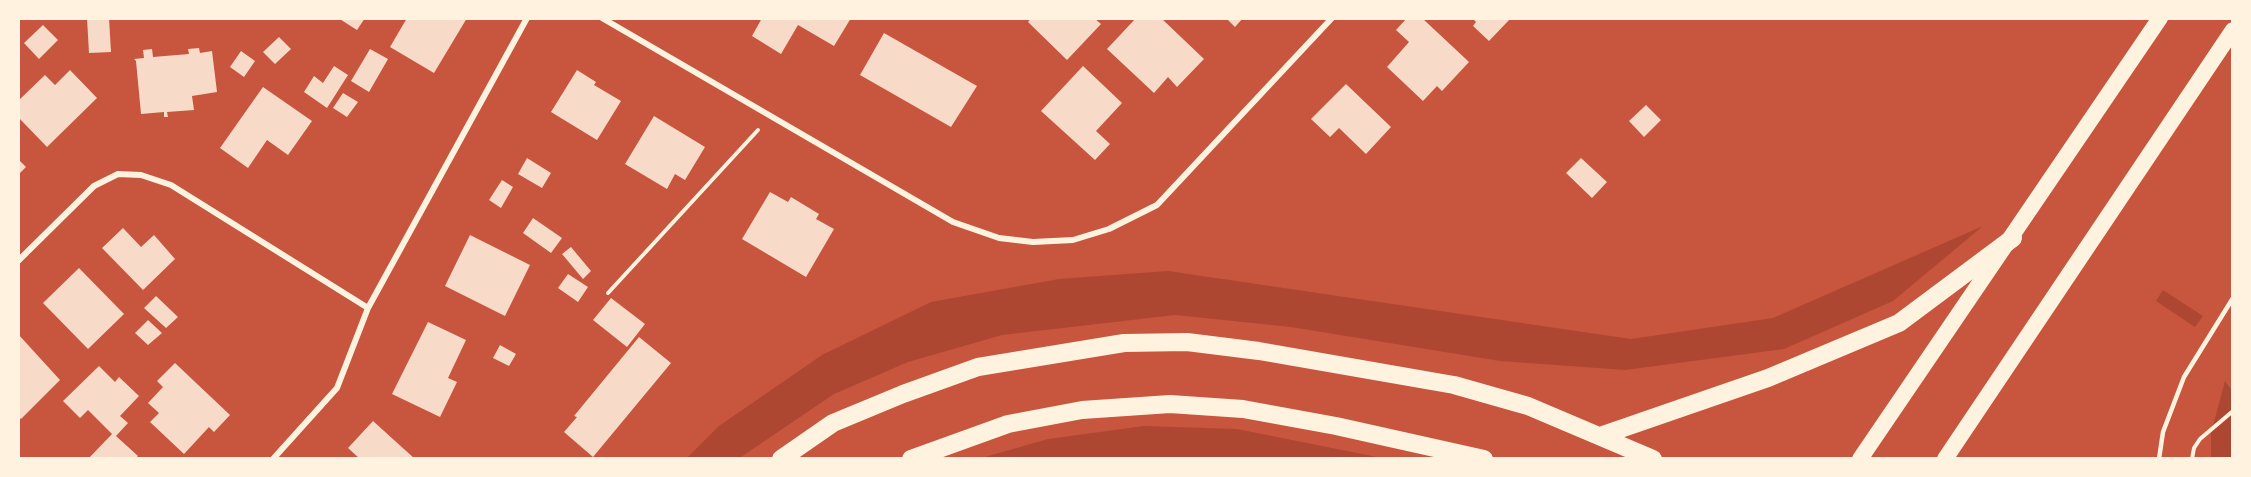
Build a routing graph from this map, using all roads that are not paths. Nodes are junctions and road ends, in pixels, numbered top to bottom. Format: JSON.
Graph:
{"nodes":[{"id":1,"x":527,"y":18,"type":"edge"},
{"id":2,"x":602,"y":18,"type":"edge"},
{"id":3,"x":1332,"y":18,"type":"edge"},
{"id":4,"x":2160,"y":18,"type":"edge"},
{"id":5,"x":2233,"y":30,"type":"edge"},
{"id":6,"x":2013,"y":238,"type":"junction"},
{"id":7,"x":18,"y":261,"type":"edge"},
{"id":8,"x":2233,"y":298,"type":"edge"},
{"id":9,"x":368,"y":308,"type":"junction"},
{"id":10,"x":1600,"y":435,"type":"junction"},
{"id":11,"x":273,"y":459,"type":"edge"},
{"id":12,"x":781,"y":459,"type":"edge"},
{"id":13,"x":911,"y":459,"type":"edge"},
{"id":14,"x":1484,"y":459,"type":"edge"},
{"id":15,"x":1653,"y":459,"type":"edge"},
{"id":16,"x":1860,"y":459,"type":"edge"},
{"id":17,"x":1946,"y":459,"type":"edge"},
{"id":18,"x":2159,"y":459,"type":"edge"}],
"edges":[{"from":1,"to":9,"type":"street"},
{"from":2,"to":3,"type":"street"},
{"from":4,"to":6,"type":"highway"},
{"from":5,"to":17,"type":"highway"},
{"from":6,"to":10,"type":"highway"},
{"from":6,"to":16,"type":"highway"},
{"from":7,"to":9,"type":"street"},
{"from":8,"to":18,"type":"lane"},
{"from":9,"to":11,"type":"street"},
{"from":10,"to":12,"type":"highway"},
{"from":10,"to":15,"type":"highway"},
{"from":13,"to":14,"type":"highway"}]}
